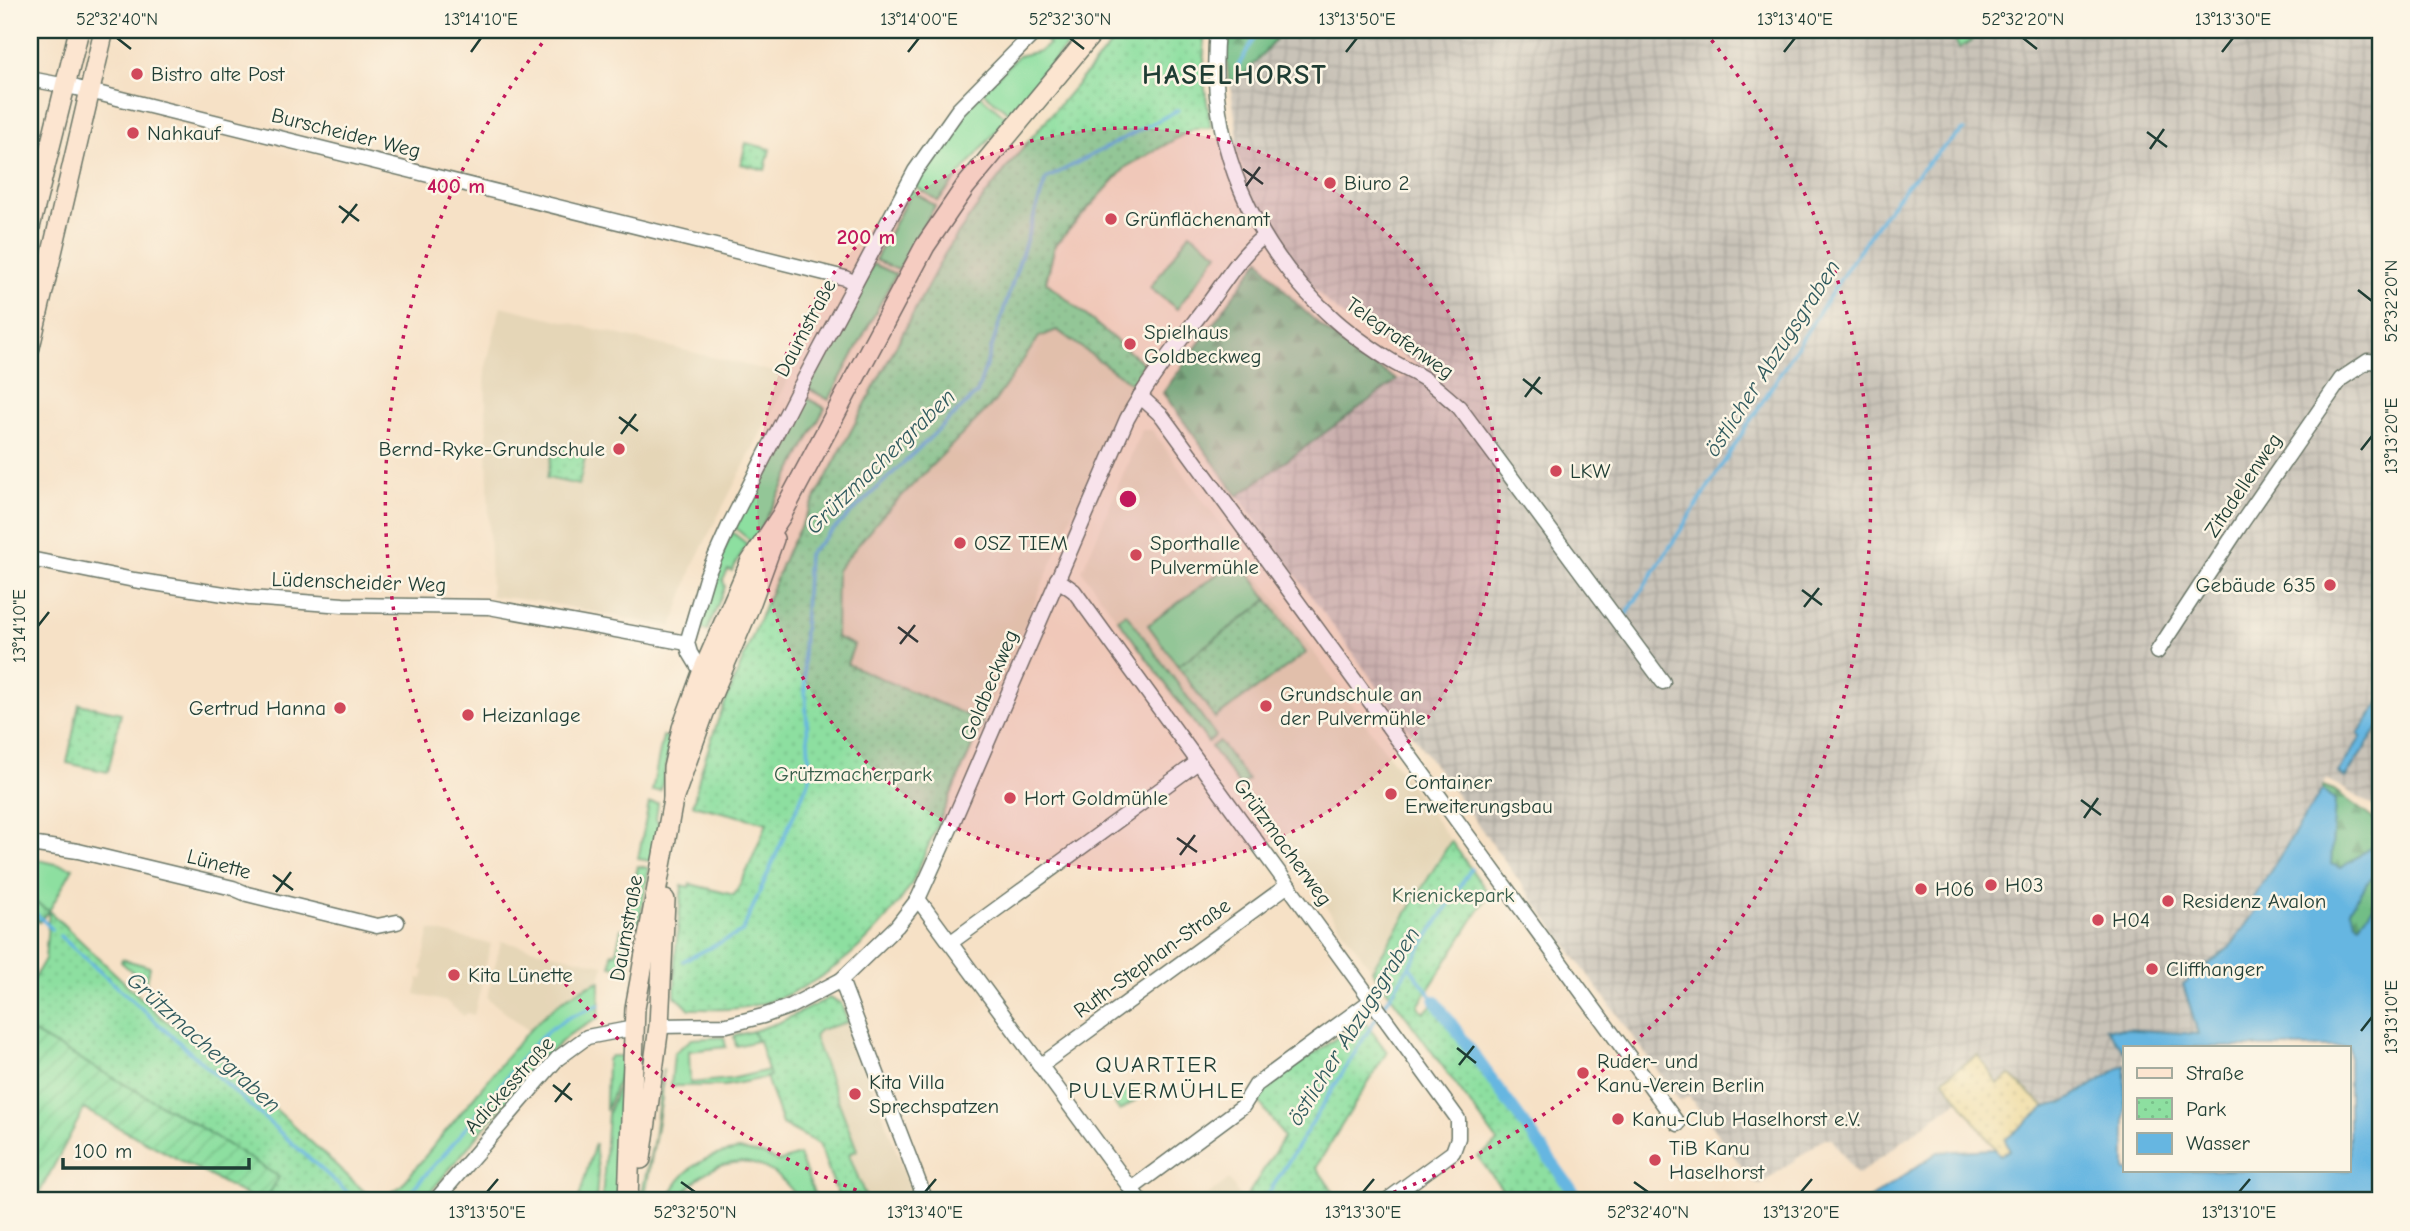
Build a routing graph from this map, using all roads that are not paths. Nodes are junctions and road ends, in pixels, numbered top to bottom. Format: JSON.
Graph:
{"nodes":[{"id":1,"x":79,"y":30,"type":"edge"},
{"id":2,"x":104,"y":30,"type":"edge"},
{"id":3,"x":1095,"y":30,"type":"edge"},
{"id":4,"x":1217,"y":30,"type":"edge"},
{"id":5,"x":1031,"y":36,"type":"dead end"},
{"id":6,"x":30,"y":79,"type":"edge"},
{"id":7,"x":65,"y":88,"type":"junction"},
{"id":8,"x":89,"y":92,"type":"junction"},
{"id":9,"x":30,"y":227,"type":"edge"},
{"id":10,"x":1263,"y":237,"type":"junction"},
{"id":11,"x":855,"y":283,"type":"junction"},
{"id":12,"x":30,"y":347,"type":"edge"},
{"id":13,"x":2380,"y":362,"type":"edge"},
{"id":14,"x":1140,"y":396,"type":"junction"},
{"id":15,"x":781,"y":516,"type":"junction"},
{"id":16,"x":30,"y":559,"type":"edge"},
{"id":17,"x":1057,"y":579,"type":"junction"},
{"id":18,"x":687,"y":643,"type":"junction"},
{"id":19,"x":2157,"y":652,"type":"dead end"},
{"id":20,"x":702,"y":673,"type":"junction"},
{"id":21,"x":1662,"y":682,"type":"dead end"},
{"id":22,"x":1198,"y":762,"type":"junction"},
{"id":23,"x":673,"y":800,"type":"junction"},
{"id":24,"x":666,"y":836,"type":"junction"},
{"id":25,"x":30,"y":844,"type":"edge"},
{"id":26,"x":1288,"y":885,"type":"junction"},
{"id":27,"x":918,"y":899,"type":"junction"},
{"id":28,"x":397,"y":922,"type":"dead end"},
{"id":29,"x":950,"y":943,"type":"junction"},
{"id":30,"x":841,"y":980,"type":"junction"},
{"id":31,"x":1375,"y":1004,"type":"junction"},
{"id":32,"x":659,"y":1026,"type":"junction"},
{"id":33,"x":634,"y":1028,"type":"junction"},
{"id":34,"x":1040,"y":1066,"type":"junction"},
{"id":35,"x":1678,"y":1124,"type":"dead end"},
{"id":36,"x":1135,"y":1195,"type":"edge"},
{"id":37,"x":435,"y":1201,"type":"edge"},
{"id":38,"x":628,"y":1201,"type":"edge"},
{"id":39,"x":634,"y":1201,"type":"edge"},
{"id":40,"x":926,"y":1201,"type":"edge"},
{"id":41,"x":1386,"y":1201,"type":"edge"}],
"edges":[{"from":1,"to":7,"type":"main road"},
{"from":2,"to":8,"type":"main road"},
{"from":3,"to":15,"type":"main road","name":"Daumstraße"},
{"from":4,"to":10,"type":"street","name":"Telegrafenweg"},
{"from":5,"to":11,"type":"street","name":"Daumstraße"},
{"from":6,"to":7,"type":"street","name":"Burscheider Weg"},
{"from":7,"to":8,"type":"street","name":"Burscheider Weg"},
{"from":7,"to":9,"type":"main road"},
{"from":8,"to":11,"type":"street","name":"Burscheider Weg"},
{"from":8,"to":12,"type":"main road"},
{"from":10,"to":14,"type":"street","name":"Goldbeckweg"},
{"from":10,"to":21,"type":"street","name":"Telegrafenweg"},
{"from":11,"to":18,"type":"street","name":"Daumstraße"},
{"from":13,"to":19,"type":"street","name":"Zitadellenweg"},
{"from":14,"to":17,"type":"street","name":"Goldbeckweg"},
{"from":14,"to":35,"type":"street"},
{"from":15,"to":20,"type":"main road","name":"Daumstraße"},
{"from":15,"to":23,"type":"main road","name":"Daumstraße"},
{"from":16,"to":18,"type":"street","name":"Lüdenscheider Weg"},
{"from":17,"to":22,"type":"street","name":"Grützmacherweg"},
{"from":17,"to":27,"type":"street","name":"Goldbeckweg"},
{"from":18,"to":20,"type":"street"},
{"from":20,"to":23,"type":"main road","name":"Daumstraße"},
{"from":22,"to":26,"type":"street","name":"Grützmacherweg"},
{"from":22,"to":29,"type":"street"},
{"from":23,"to":24,"type":"main road","name":"Daumstraße"},
{"from":24,"to":32,"type":"main road","name":"Daumstraße"},
{"from":24,"to":33,"type":"main road","name":"Daumstraße"},
{"from":25,"to":28,"type":"street","name":"Lünette"},
{"from":26,"to":31,"type":"street","name":"Grützmacherweg"},
{"from":26,"to":34,"type":"street","name":"Ruth-Stephan-Straße"},
{"from":27,"to":29,"type":"street"},
{"from":27,"to":30,"type":"street","name":"Goldbeckweg"},
{"from":29,"to":34,"type":"street"},
{"from":30,"to":32,"type":"street","name":"Goldbeckweg"},
{"from":30,"to":40,"type":"street"},
{"from":31,"to":36,"type":"street"},
{"from":31,"to":41,"type":"street","name":"Grützmacherweg"},
{"from":32,"to":33,"type":"main road"},
{"from":32,"to":39,"type":"main road","name":"Daumstraße"},
{"from":33,"to":37,"type":"street","name":"Adickesstraße"},
{"from":33,"to":38,"type":"main road","name":"Daumstraße"},
{"from":34,"to":36,"type":"street"}]}
